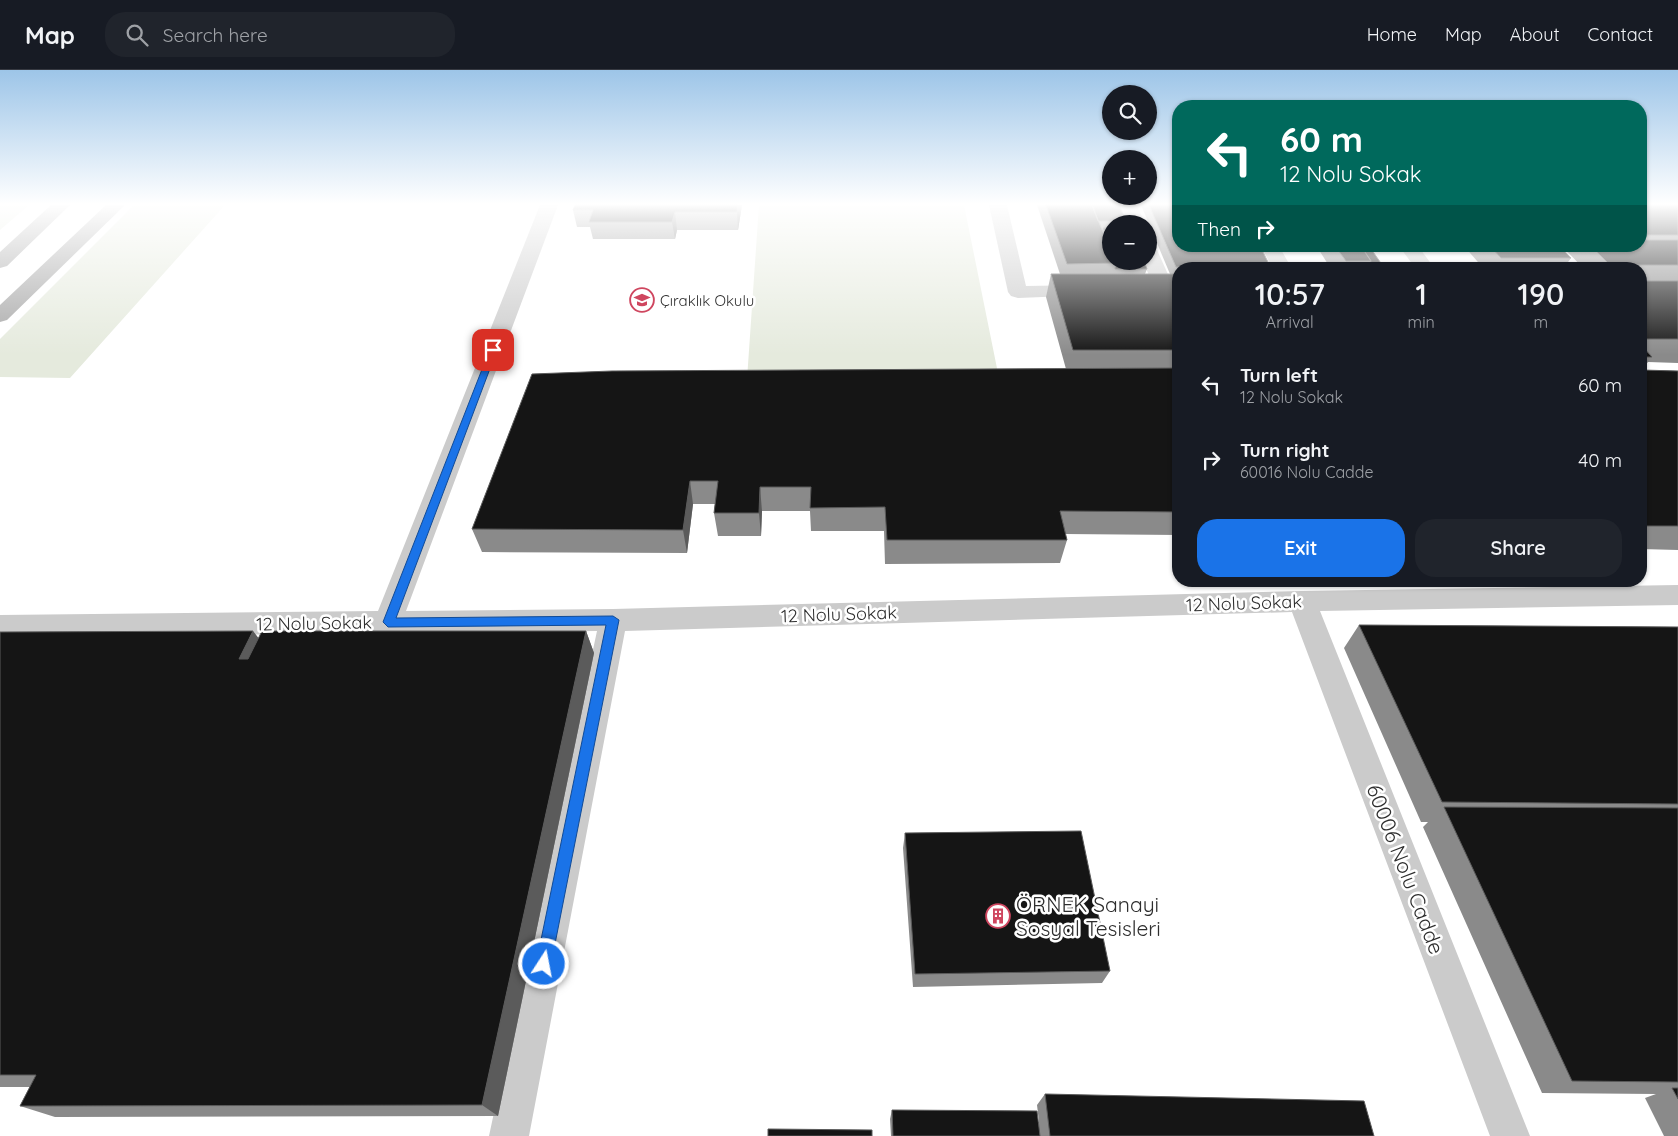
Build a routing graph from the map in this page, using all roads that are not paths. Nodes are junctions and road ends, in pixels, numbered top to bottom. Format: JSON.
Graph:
{"nodes":[{"id":1,"x":65,"y":255,"type":"edge"},
{"id":2,"x":530,"y":255,"type":"edge"},
{"id":3,"x":1009,"y":255,"type":"edge"},
{"id":4,"x":1157,"y":265,"type":"edge"},
{"id":5,"x":1146,"y":290,"type":"edge"},
{"id":6,"x":1172,"y":290,"type":"edge"},
{"id":7,"x":1106,"y":291,"type":"edge"},
{"id":8,"x":0,"y":316,"type":"edge"},
{"id":9,"x":1678,"y":595,"type":"edge"},
{"id":10,"x":1302,"y":601,"type":"junction"},
{"id":11,"x":613,"y":620,"type":"junction"},
{"id":12,"x":388,"y":622,"type":"junction"},
{"id":13,"x":0,"y":626,"type":"edge"},
{"id":14,"x":510,"y":1136,"type":"edge"},
{"id":15,"x":1510,"y":1136,"type":"edge"}],
"edges":[{"from":1,"to":8,"type":"main road"},
{"from":2,"to":12,"type":"street"},
{"from":3,"to":7,"type":"street"},
{"from":4,"to":6,"type":"street"},
{"from":5,"to":6,"type":"street"},
{"from":9,"to":10,"type":"street","name":"12 Nolu Sokak"},
{"from":10,"to":11,"type":"street","name":"12 Nolu Sokak"},
{"from":10,"to":15,"type":"street","name":"60006 Nolu Cadde"},
{"from":11,"to":12,"type":"street","name":"12 Nolu Sokak"},
{"from":11,"to":14,"type":"street"},
{"from":12,"to":13,"type":"street","name":"12 Nolu Sokak"}]}
